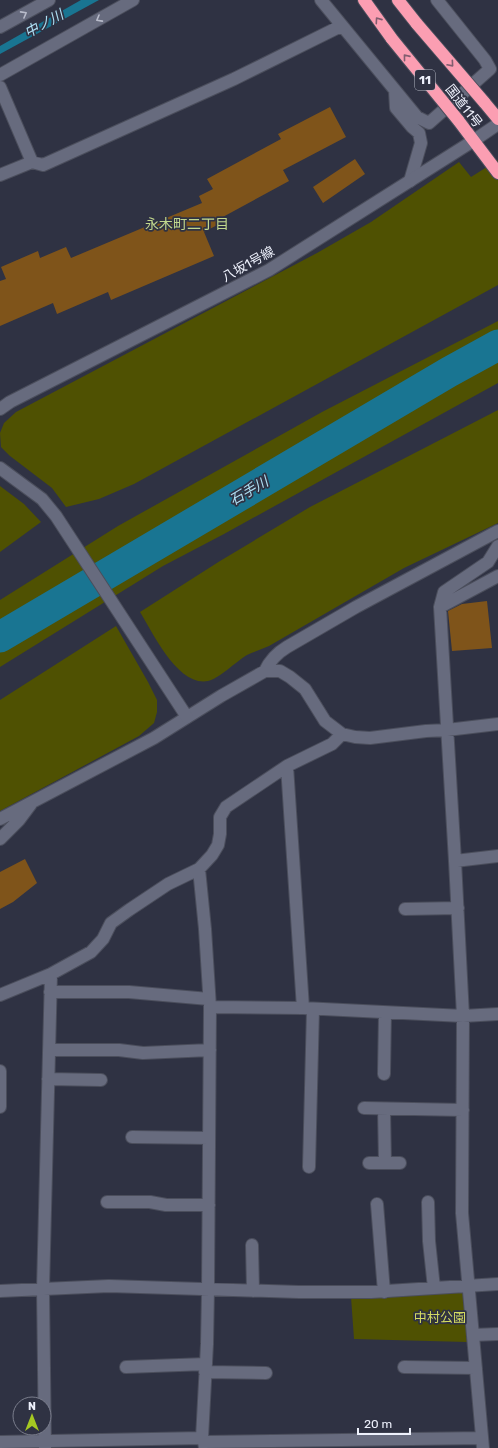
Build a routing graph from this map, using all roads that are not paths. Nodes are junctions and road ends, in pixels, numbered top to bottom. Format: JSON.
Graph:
{"nodes":[{"id":1,"x":48,"y":0,"type":"edge"},
{"id":2,"x":133,"y":0,"type":"edge"},
{"id":3,"x":321,"y":0,"type":"edge"},
{"id":4,"x":364,"y":0,"type":"edge"},
{"id":5,"x":398,"y":0,"type":"edge"},
{"id":6,"x":437,"y":0,"type":"edge"},
{"id":7,"x":341,"y":26,"type":"junction"},
{"id":8,"x":0,"y":27,"type":"edge"},
{"id":9,"x":494,"y":67,"type":"edge"},
{"id":10,"x":0,"y":75,"type":"edge"},
{"id":11,"x":0,"y":87,"type":"edge"},
{"id":12,"x":395,"y":91,"type":"junction"},
{"id":13,"x":498,"y":119,"type":"edge"},
{"id":14,"x":498,"y":124,"type":"edge"},
{"id":15,"x":473,"y":141,"type":"junction"},
{"id":16,"x":32,"y":162,"type":"junction"},
{"id":17,"x":498,"y":173,"type":"edge"},
{"id":18,"x":0,"y":175,"type":"edge"},
{"id":19,"x":410,"y":181,"type":"junction"},
{"id":20,"x":0,"y":409,"type":"edge"},
{"id":21,"x":0,"y":468,"type":"edge"},
{"id":22,"x":498,"y":531,"type":"edge"},
{"id":23,"x":498,"y":546,"type":"edge"},
{"id":24,"x":498,"y":576,"type":"edge"},
{"id":25,"x":440,"y":607,"type":"junction"},
{"id":26,"x":265,"y":671,"type":"junction"},
{"id":27,"x":187,"y":717,"type":"junction"},
{"id":28,"x":498,"y":724,"type":"edge"},
{"id":29,"x":448,"y":730,"type":"junction"},
{"id":30,"x":342,"y":734,"type":"junction"},
{"id":31,"x":287,"y":766,"type":"junction"},
{"id":32,"x":34,"y":800,"type":"junction"},
{"id":33,"x":0,"y":819,"type":"edge"},
{"id":34,"x":0,"y":839,"type":"edge"},
{"id":35,"x":498,"y":856,"type":"edge"},
{"id":36,"x":455,"y":861,"type":"junction"},
{"id":37,"x":200,"y":868,"type":"junction"},
{"id":38,"x":458,"y":908,"type":"junction"},
{"id":39,"x":405,"y":909,"type":"dead end"},
{"id":40,"x":51,"y":974,"type":"junction"},
{"id":41,"x":50,"y":992,"type":"junction"},
{"id":42,"x":0,"y":995,"type":"edge"},
{"id":43,"x":210,"y":1003,"type":"junction"},
{"id":44,"x":308,"y":1009,"type":"junction"},
{"id":45,"x":385,"y":1012,"type":"junction"},
{"id":46,"x":498,"y":1014,"type":"edge"},
{"id":47,"x":463,"y":1016,"type":"junction"},
{"id":48,"x":49,"y":1050,"type":"junction"},
{"id":49,"x":210,"y":1050,"type":"junction"},
{"id":50,"x":0,"y":1072,"type":"edge"},
{"id":51,"x":384,"y":1074,"type":"dead end"},
{"id":52,"x":48,"y":1079,"type":"junction"},
{"id":53,"x":101,"y":1080,"type":"dead end"},
{"id":54,"x":0,"y":1107,"type":"edge"},
{"id":55,"x":364,"y":1108,"type":"dead end"},
{"id":56,"x":384,"y":1109,"type":"junction"},
{"id":57,"x":463,"y":1110,"type":"junction"},
{"id":58,"x":132,"y":1137,"type":"dead end"},
{"id":59,"x":209,"y":1138,"type":"junction"},
{"id":60,"x":369,"y":1162,"type":"dead end"},
{"id":61,"x":385,"y":1163,"type":"junction"},
{"id":62,"x":400,"y":1163,"type":"dead end"},
{"id":63,"x":309,"y":1167,"type":"dead end"},
{"id":64,"x":107,"y":1202,"type":"dead end"},
{"id":65,"x":428,"y":1202,"type":"dead end"},
{"id":66,"x":377,"y":1204,"type":"dead end"},
{"id":67,"x":209,"y":1205,"type":"junction"},
{"id":68,"x":252,"y":1246,"type":"dead end"},
{"id":69,"x":498,"y":1284,"type":"edge"},
{"id":70,"x":468,"y":1286,"type":"junction"},
{"id":71,"x":434,"y":1288,"type":"junction"},
{"id":72,"x":43,"y":1289,"type":"junction"},
{"id":73,"x":208,"y":1290,"type":"junction"},
{"id":74,"x":0,"y":1291,"type":"edge"},
{"id":75,"x":253,"y":1291,"type":"junction"},
{"id":76,"x":384,"y":1292,"type":"junction"},
{"id":77,"x":498,"y":1334,"type":"edge"},
{"id":78,"x":473,"y":1335,"type":"junction"},
{"id":79,"x":404,"y":1367,"type":"dead end"},
{"id":80,"x":126,"y":1368,"type":"dead end"},
{"id":81,"x":206,"y":1368,"type":"junction"},
{"id":82,"x":476,"y":1368,"type":"junction"},
{"id":83,"x":266,"y":1373,"type":"dead end"},
{"id":84,"x":0,"y":1442,"type":"edge"},
{"id":85,"x":204,"y":1443,"type":"edge"},
{"id":86,"x":482,"y":1443,"type":"edge"},
{"id":87,"x":45,"y":1445,"type":"edge"}],
"edges":[{"from":8,"to":1,"type":"street","one_way":true},
{"from":2,"to":10,"type":"street","one_way":true},
{"from":3,"to":7,"type":"street"},
{"from":15,"to":4,"type":"highway","name":"国道11号","number":"11","one_way":true,"bridge":true},
{"from":5,"to":13,"type":"highway","name":"国道11号","number":"11","one_way":true,"bridge":true},
{"from":6,"to":9,"type":"street"},
{"from":7,"to":12,"type":"street"},
{"from":7,"to":16,"type":"street"},
{"from":9,"to":12,"type":"street"},
{"from":11,"to":16,"type":"street"},
{"from":12,"to":19,"type":"street"},
{"from":14,"to":15,"type":"street","name":"八坂1号線"},
{"from":15,"to":17,"type":"highway","name":"国道11号","number":"11"},
{"from":15,"to":19,"type":"street","name":"八坂1号線"},
{"from":16,"to":18,"type":"street"},
{"from":19,"to":20,"type":"street","name":"八坂1号線"},
{"from":21,"to":27,"type":"street"},
{"from":22,"to":26,"type":"street"},
{"from":23,"to":25,"type":"street"},
{"from":24,"to":25,"type":"street"},
{"from":25,"to":29,"type":"street"},
{"from":26,"to":27,"type":"street"},
{"from":26,"to":30,"type":"street"},
{"from":27,"to":32,"type":"street"},
{"from":28,"to":29,"type":"street"},
{"from":29,"to":30,"type":"street"},
{"from":29,"to":36,"type":"street"},
{"from":30,"to":31,"type":"street"},
{"from":31,"to":37,"type":"street"},
{"from":31,"to":44,"type":"street"},
{"from":32,"to":33,"type":"street"},
{"from":32,"to":34,"type":"street"},
{"from":35,"to":36,"type":"street"},
{"from":36,"to":38,"type":"street"},
{"from":37,"to":40,"type":"street"},
{"from":37,"to":43,"type":"street"},
{"from":38,"to":39,"type":"street"},
{"from":38,"to":47,"type":"street"},
{"from":40,"to":41,"type":"street"},
{"from":40,"to":42,"type":"street"},
{"from":41,"to":43,"type":"street"},
{"from":41,"to":48,"type":"street"},
{"from":43,"to":44,"type":"street"},
{"from":43,"to":49,"type":"street"},
{"from":44,"to":45,"type":"street"},
{"from":44,"to":63,"type":"street"},
{"from":45,"to":47,"type":"street"},
{"from":45,"to":51,"type":"street"},
{"from":46,"to":47,"type":"street"},
{"from":47,"to":57,"type":"street"},
{"from":48,"to":49,"type":"street"},
{"from":48,"to":52,"type":"street"},
{"from":49,"to":59,"type":"street"},
{"from":50,"to":54,"type":"street"},
{"from":52,"to":53,"type":"street"},
{"from":52,"to":72,"type":"street"},
{"from":55,"to":56,"type":"street"},
{"from":56,"to":57,"type":"street"},
{"from":56,"to":61,"type":"street"},
{"from":57,"to":70,"type":"street"},
{"from":58,"to":59,"type":"street"},
{"from":59,"to":67,"type":"street"},
{"from":60,"to":61,"type":"street"},
{"from":61,"to":62,"type":"street"},
{"from":64,"to":67,"type":"street"},
{"from":65,"to":71,"type":"street"},
{"from":66,"to":76,"type":"street"},
{"from":67,"to":73,"type":"street"},
{"from":68,"to":75,"type":"street"},
{"from":69,"to":70,"type":"street"},
{"from":70,"to":71,"type":"street"},
{"from":70,"to":78,"type":"street"},
{"from":71,"to":76,"type":"street"},
{"from":72,"to":73,"type":"street"},
{"from":72,"to":74,"type":"street"},
{"from":72,"to":87,"type":"street"},
{"from":73,"to":75,"type":"street"},
{"from":73,"to":81,"type":"street"},
{"from":75,"to":76,"type":"street"},
{"from":77,"to":78,"type":"street"},
{"from":78,"to":82,"type":"street"},
{"from":79,"to":82,"type":"street"},
{"from":80,"to":81,"type":"street"},
{"from":81,"to":83,"type":"street"},
{"from":81,"to":85,"type":"street"},
{"from":82,"to":86,"type":"street"},
{"from":84,"to":87,"type":"street"},
{"from":85,"to":86,"type":"street"},
{"from":85,"to":87,"type":"street"}]}
